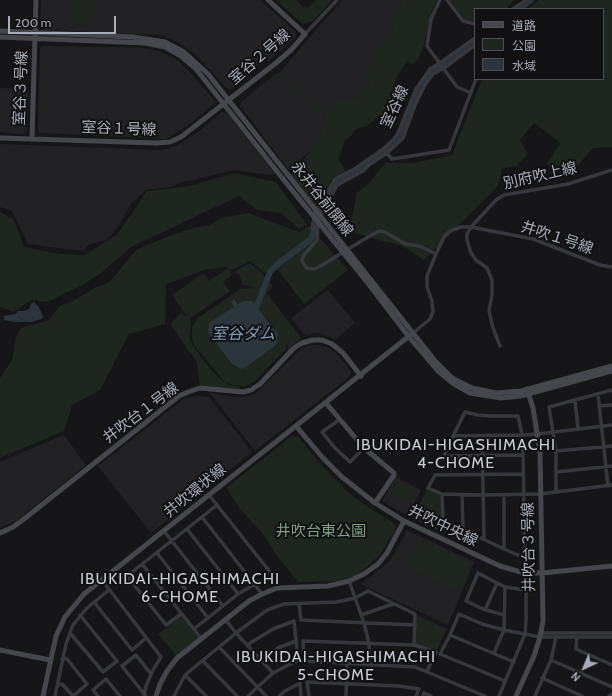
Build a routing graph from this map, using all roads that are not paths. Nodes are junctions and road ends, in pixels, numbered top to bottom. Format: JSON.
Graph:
{"nodes":[{"id":1,"x":36,"y":0,"type":"edge"},
{"id":2,"x":268,"y":0,"type":"edge"},
{"id":3,"x":337,"y":0,"type":"edge"},
{"id":4,"x":440,"y":0,"type":"edge"},
{"id":5,"x":447,"y":0,"type":"edge"},
{"id":6,"x":526,"y":0,"type":"edge"},
{"id":7,"x":514,"y":8,"type":"edge"},
{"id":8,"x":474,"y":24,"type":"edge"},
{"id":9,"x":0,"y":31,"type":"edge"},
{"id":10,"x":36,"y":32,"type":"junction"},
{"id":11,"x":305,"y":34,"type":"junction"},
{"id":12,"x":0,"y":37,"type":"edge"},
{"id":13,"x":35,"y":38,"type":"junction"},
{"id":14,"x":474,"y":39,"type":"edge"},
{"id":15,"x":474,"y":46,"type":"edge"},
{"id":16,"x":440,"y":63,"type":"junction"},
{"id":17,"x":444,"y":68,"type":"junction"},
{"id":18,"x":476,"y":80,"type":"edge"},
{"id":19,"x":471,"y":93,"type":"junction"},
{"id":20,"x":226,"y":102,"type":"junction"},
{"id":21,"x":0,"y":138,"type":"edge"},
{"id":22,"x":32,"y":138,"type":"junction"},
{"id":23,"x":383,"y":149,"type":"junction"},
{"id":24,"x":387,"y":153,"type":"junction"},
{"id":25,"x":612,"y":170,"type":"edge"},
{"id":26,"x":471,"y":227,"type":"junction"},
{"id":27,"x":318,"y":228,"type":"junction"},
{"id":28,"x":436,"y":254,"type":"junction"},
{"id":29,"x":612,"y":267,"type":"edge"},
{"id":30,"x":411,"y":335,"type":"junction"},
{"id":31,"x":500,"y":346,"type":"dead end"},
{"id":32,"x":612,"y":366,"type":"edge"},
{"id":33,"x":612,"y":371,"type":"edge"},
{"id":34,"x":361,"y":376,"type":"junction"},
{"id":35,"x":612,"y":390,"type":"edge"},
{"id":36,"x":528,"y":391,"type":"junction"},
{"id":37,"x":598,"y":394,"type":"junction"},
{"id":38,"x":575,"y":400,"type":"junction"},
{"id":39,"x":326,"y":403,"type":"junction"},
{"id":40,"x":612,"y":405,"type":"edge"},
{"id":41,"x":599,"y":406,"type":"junction"},
{"id":42,"x":339,"y":420,"type":"junction"},
{"id":43,"x":612,"y":425,"type":"edge"},
{"id":44,"x":296,"y":426,"type":"junction"},
{"id":45,"x":602,"y":426,"type":"junction"},
{"id":46,"x":578,"y":429,"type":"junction"},
{"id":47,"x":554,"y":432,"type":"junction"},
{"id":48,"x":538,"y":434,"type":"junction"},
{"id":49,"x":522,"y":435,"type":"junction"},
{"id":50,"x":453,"y":436,"type":"junction"},
{"id":51,"x":482,"y":436,"type":"junction"},
{"id":52,"x":604,"y":446,"type":"junction"},
{"id":53,"x":612,"y":446,"type":"edge"},
{"id":54,"x":364,"y":448,"type":"junction"},
{"id":55,"x":556,"y":452,"type":"junction"},
{"id":56,"x":523,"y":455,"type":"junction"},
{"id":57,"x":483,"y":456,"type":"junction"},
{"id":58,"x":606,"y":466,"type":"junction"},
{"id":59,"x":612,"y":466,"type":"edge"},
{"id":60,"x":556,"y":472,"type":"junction"},
{"id":61,"x":524,"y":474,"type":"junction"},
{"id":62,"x":482,"y":475,"type":"junction"},
{"id":63,"x":610,"y":485,"type":"edge"},
{"id":64,"x":556,"y":491,"type":"junction"},
{"id":65,"x":442,"y":494,"type":"junction"},
{"id":66,"x":504,"y":494,"type":"junction"},
{"id":67,"x":524,"y":494,"type":"junction"},
{"id":68,"x":540,"y":494,"type":"junction"},
{"id":69,"x":209,"y":495,"type":"junction"},
{"id":70,"x":462,"y":495,"type":"junction"},
{"id":71,"x":483,"y":495,"type":"junction"},
{"id":72,"x":375,"y":503,"type":"junction"},
{"id":73,"x":217,"y":505,"type":"junction"},
{"id":74,"x":202,"y":517,"type":"junction"},
{"id":75,"x":404,"y":521,"type":"junction"},
{"id":76,"x":187,"y":529,"type":"junction"},
{"id":77,"x":463,"y":529,"type":"junction"},
{"id":78,"x":164,"y":531,"type":"junction"},
{"id":79,"x":0,"y":533,"type":"edge"},
{"id":80,"x":484,"y":539,"type":"junction"},
{"id":81,"x":172,"y":540,"type":"junction"},
{"id":82,"x":504,"y":549,"type":"junction"},
{"id":83,"x":157,"y":553,"type":"junction"},
{"id":84,"x":142,"y":564,"type":"junction"},
{"id":85,"x":612,"y":566,"type":"edge"},
{"id":86,"x":542,"y":573,"type":"junction"},
{"id":87,"x":102,"y":580,"type":"junction"},
{"id":88,"x":349,"y":581,"type":"junction"},
{"id":89,"x":497,"y":583,"type":"junction"},
{"id":90,"x":255,"y":584,"type":"junction"},
{"id":91,"x":505,"y":587,"type":"junction"},
{"id":92,"x":109,"y":590,"type":"junction"},
{"id":93,"x":238,"y":594,"type":"junction"},
{"id":94,"x":262,"y":594,"type":"junction"},
{"id":95,"x":355,"y":598,"type":"junction"},
{"id":96,"x":94,"y":602,"type":"junction"},
{"id":97,"x":299,"y":604,"type":"junction"},
{"id":98,"x":393,"y":604,"type":"junction"},
{"id":99,"x":223,"y":606,"type":"junction"},
{"id":100,"x":485,"y":610,"type":"junction"},
{"id":101,"x":181,"y":614,"type":"junction"},
{"id":102,"x":80,"y":615,"type":"junction"},
{"id":103,"x":361,"y":615,"type":"junction"},
{"id":104,"x":504,"y":615,"type":"junction"},
{"id":105,"x":208,"y":618,"type":"junction"},
{"id":106,"x":226,"y":620,"type":"junction"},
{"id":107,"x":364,"y":623,"type":"junction"},
{"id":108,"x":415,"y":625,"type":"junction"},
{"id":109,"x":194,"y":629,"type":"junction"},
{"id":110,"x":504,"y":630,"type":"junction"},
{"id":111,"x":70,"y":633,"type":"junction"},
{"id":112,"x":236,"y":633,"type":"junction"},
{"id":113,"x":612,"y":633,"type":"edge"},
{"id":114,"x":525,"y":634,"type":"junction"},
{"id":115,"x":450,"y":635,"type":"junction"},
{"id":116,"x":541,"y":635,"type":"junction"},
{"id":117,"x":556,"y":637,"type":"junction"},
{"id":118,"x":577,"y":637,"type":"junction"},
{"id":119,"x":612,"y":637,"type":"edge"},
{"id":120,"x":146,"y":638,"type":"junction"},
{"id":121,"x":201,"y":638,"type":"junction"},
{"id":122,"x":296,"y":641,"type":"junction"},
{"id":123,"x":369,"y":643,"type":"junction"},
{"id":124,"x":247,"y":645,"type":"junction"},
{"id":125,"x":414,"y":645,"type":"junction"},
{"id":126,"x":219,"y":647,"type":"junction"},
{"id":127,"x":0,"y":650,"type":"edge"},
{"id":128,"x":494,"y":653,"type":"junction"},
{"id":129,"x":62,"y":659,"type":"junction"},
{"id":130,"x":261,"y":659,"type":"junction"},
{"id":131,"x":50,"y":660,"type":"junction"},
{"id":132,"x":551,"y":660,"type":"junction"},
{"id":133,"x":203,"y":661,"type":"junction"},
{"id":134,"x":514,"y":662,"type":"junction"},
{"id":135,"x":347,"y":664,"type":"junction"},
{"id":136,"x":369,"y":664,"type":"junction"},
{"id":137,"x":612,"y":665,"type":"edge"},
{"id":138,"x":427,"y":671,"type":"junction"},
{"id":139,"x":273,"y":673,"type":"junction"},
{"id":140,"x":152,"y":674,"type":"junction"},
{"id":141,"x":185,"y":675,"type":"junction"},
{"id":142,"x":542,"y":678,"type":"junction"},
{"id":143,"x":505,"y":681,"type":"junction"},
{"id":144,"x":346,"y":684,"type":"junction"},
{"id":145,"x":57,"y":685,"type":"junction"},
{"id":146,"x":257,"y":687,"type":"junction"},
{"id":147,"x":612,"y":687,"type":"edge"},
{"id":148,"x":612,"y":694,"type":"edge"},
{"id":149,"x":43,"y":696,"type":"edge"},
{"id":150,"x":55,"y":696,"type":"edge"},
{"id":151,"x":73,"y":696,"type":"edge"},
{"id":152,"x":98,"y":696,"type":"edge"},
{"id":153,"x":120,"y":696,"type":"edge"},
{"id":154,"x":144,"y":696,"type":"edge"},
{"id":155,"x":156,"y":696,"type":"edge"},
{"id":156,"x":174,"y":696,"type":"edge"},
{"id":157,"x":206,"y":696,"type":"edge"},
{"id":158,"x":237,"y":696,"type":"edge"},
{"id":159,"x":248,"y":696,"type":"edge"},
{"id":160,"x":266,"y":696,"type":"edge"},
{"id":161,"x":279,"y":696,"type":"edge"},
{"id":162,"x":301,"y":696,"type":"edge"},
{"id":163,"x":308,"y":696,"type":"edge"},
{"id":164,"x":346,"y":696,"type":"edge"},
{"id":165,"x":416,"y":696,"type":"edge"},
{"id":166,"x":423,"y":696,"type":"edge"},
{"id":167,"x":431,"y":696,"type":"edge"},
{"id":168,"x":486,"y":696,"type":"edge"},
{"id":169,"x":499,"y":696,"type":"edge"},
{"id":170,"x":516,"y":696,"type":"edge"},
{"id":171,"x":534,"y":696,"type":"edge"},
{"id":172,"x":582,"y":696,"type":"edge"},
{"id":173,"x":609,"y":696,"type":"edge"}],
"edges":[{"from":1,"to":10,"type":"street","name":"室谷３号線"},
{"from":2,"to":11,"type":"street","name":"室谷２号線"},
{"from":3,"to":11,"type":"street"},
{"from":4,"to":16,"type":"street"},
{"from":5,"to":8,"type":"street"},
{"from":6,"to":7,"type":"street"},
{"from":9,"to":10,"type":"street","name":"永井谷前開線"},
{"from":10,"to":13,"type":"street","name":"室谷３号線"},
{"from":10,"to":20,"type":"street","name":"永井谷前開線"},
{"from":11,"to":20,"type":"street","name":"室谷２号線"},
{"from":12,"to":13,"type":"street","name":"永井谷前開線"},
{"from":13,"to":20,"type":"street","name":"永井谷前開線"},
{"from":13,"to":22,"type":"street","name":"室谷３号線"},
{"from":14,"to":16,"type":"street","name":"室谷線"},
{"from":15,"to":17,"type":"street"},
{"from":16,"to":17,"type":"street"},
{"from":16,"to":23,"type":"street","name":"室谷線"},
{"from":17,"to":19,"type":"street"},
{"from":17,"to":24,"type":"street"},
{"from":18,"to":19,"type":"street"},
{"from":19,"to":24,"type":"street"},
{"from":20,"to":22,"type":"street","name":"室谷１号線"},
{"from":20,"to":30,"type":"street","name":"永井谷前開線","bridge":true},
{"from":21,"to":22,"type":"street","name":"室谷１号線"},
{"from":23,"to":24,"type":"street","name":"室谷線"},
{"from":23,"to":27,"type":"street"},
{"from":24,"to":27,"type":"street"},
{"from":25,"to":26,"type":"street","name":"別府吹上線"},
{"from":26,"to":28,"type":"street"},
{"from":26,"to":29,"type":"street","name":"井吹１号線"},
{"from":26,"to":31,"type":"street"},
{"from":27,"to":28,"type":"street"},
{"from":28,"to":30,"type":"street"},
{"from":30,"to":34,"type":"street","name":"井吹環状線"},
{"from":30,"to":36,"type":"street","name":"永井谷前開線"},
{"from":32,"to":36,"type":"street","name":"永井谷前開線"},
{"from":33,"to":36,"type":"street","name":"永井谷前開線"},
{"from":34,"to":39,"type":"street","name":"井吹環状線"},
{"from":34,"to":79,"type":"street","name":"井吹台１号線"},
{"from":35,"to":37,"type":"street"},
{"from":36,"to":48,"type":"street","name":"井吹台３号線"},
{"from":37,"to":38,"type":"street"},
{"from":37,"to":41,"type":"street"},
{"from":38,"to":46,"type":"street"},
{"from":38,"to":47,"type":"street"},
{"from":39,"to":42,"type":"street"},
{"from":39,"to":44,"type":"street","name":"井吹環状線"},
{"from":40,"to":41,"type":"street"},
{"from":41,"to":45,"type":"street"},
{"from":42,"to":54,"type":"street"},
{"from":42,"to":54,"type":"street"},
{"from":43,"to":45,"type":"street"},
{"from":44,"to":69,"type":"street","name":"井吹環状線"},
{"from":44,"to":72,"type":"street","name":"井吹中央線"},
{"from":45,"to":46,"type":"street"},
{"from":45,"to":52,"type":"street"},
{"from":46,"to":47,"type":"street"},
{"from":47,"to":48,"type":"street"},
{"from":47,"to":55,"type":"street"},
{"from":48,"to":49,"type":"street"},
{"from":48,"to":68,"type":"street","name":"井吹台３号線"},
{"from":49,"to":50,"type":"street"},
{"from":49,"to":51,"type":"street"},
{"from":49,"to":56,"type":"street"},
{"from":50,"to":51,"type":"street"},
{"from":50,"to":57,"type":"street"},
{"from":51,"to":57,"type":"street"},
{"from":52,"to":53,"type":"street"},
{"from":52,"to":55,"type":"street"},
{"from":52,"to":58,"type":"street"},
{"from":54,"to":72,"type":"street"},
{"from":55,"to":60,"type":"street"},
{"from":56,"to":57,"type":"street"},
{"from":56,"to":61,"type":"street"},
{"from":57,"to":62,"type":"street"},
{"from":58,"to":59,"type":"street"},
{"from":58,"to":60,"type":"street"},
{"from":58,"to":63,"type":"street"},
{"from":60,"to":64,"type":"street"},
{"from":61,"to":62,"type":"street"},
{"from":61,"to":67,"type":"street"},
{"from":62,"to":65,"type":"street"},
{"from":62,"to":71,"type":"street"},
{"from":63,"to":64,"type":"street"},
{"from":64,"to":68,"type":"street"},
{"from":65,"to":70,"type":"street"},
{"from":65,"to":77,"type":"street"},
{"from":66,"to":67,"type":"street"},
{"from":66,"to":71,"type":"street"},
{"from":66,"to":82,"type":"street"},
{"from":67,"to":68,"type":"street"},
{"from":67,"to":82,"type":"street"},
{"from":68,"to":86,"type":"street","name":"井吹台３号線"},
{"from":69,"to":73,"type":"street"},
{"from":69,"to":78,"type":"street","name":"井吹環状線"},
{"from":70,"to":71,"type":"street"},
{"from":70,"to":77,"type":"street"},
{"from":71,"to":80,"type":"street"},
{"from":72,"to":75,"type":"street","name":"井吹中央線"},
{"from":73,"to":74,"type":"street"},
{"from":73,"to":90,"type":"street"},
{"from":74,"to":76,"type":"street"},
{"from":74,"to":90,"type":"street"},
{"from":75,"to":86,"type":"street","name":"井吹中央線"},
{"from":75,"to":88,"type":"street"},
{"from":76,"to":81,"type":"street"},
{"from":76,"to":93,"type":"street"},
{"from":77,"to":80,"type":"street"},
{"from":78,"to":81,"type":"street"},
{"from":78,"to":87,"type":"street","name":"井吹環状線"},
{"from":80,"to":82,"type":"street"},
{"from":81,"to":83,"type":"street"},
{"from":81,"to":99,"type":"street"},
{"from":83,"to":84,"type":"street"},
{"from":83,"to":105,"type":"street"},
{"from":84,"to":101,"type":"street"},
{"from":84,"to":101,"type":"street"},
{"from":85,"to":86,"type":"street","name":"井吹中央線"},
{"from":86,"to":116,"type":"street","name":"井吹台３号線"},
{"from":87,"to":92,"type":"street"},
{"from":87,"to":131,"type":"street","name":"井吹環状線"},
{"from":88,"to":94,"type":"street"},
{"from":88,"to":95,"type":"street"},
{"from":89,"to":91,"type":"street"},
{"from":89,"to":100,"type":"street"},
{"from":89,"to":100,"type":"street"},
{"from":90,"to":93,"type":"street"},
{"from":90,"to":94,"type":"street"},
{"from":91,"to":104,"type":"street"},
{"from":91,"to":114,"type":"street"},
{"from":92,"to":96,"type":"street"},
{"from":92,"to":120,"type":"street"},
{"from":93,"to":99,"type":"street"},
{"from":94,"to":106,"type":"street"},
{"from":95,"to":97,"type":"street"},
{"from":95,"to":98,"type":"street"},
{"from":95,"to":103,"type":"street"},
{"from":96,"to":102,"type":"street"},
{"from":96,"to":120,"type":"street"},
{"from":97,"to":107,"type":"street"},
{"from":97,"to":112,"type":"street"},
{"from":98,"to":103,"type":"street"},
{"from":98,"to":108,"type":"street"},
{"from":99,"to":105,"type":"street"},
{"from":100,"to":104,"type":"street"},
{"from":101,"to":109,"type":"street"},
{"from":102,"to":111,"type":"street"},
{"from":102,"to":111,"type":"street"},
{"from":103,"to":107,"type":"street"},
{"from":104,"to":110,"type":"street"},
{"from":105,"to":109,"type":"street"},
{"from":106,"to":112,"type":"street"},
{"from":106,"to":121,"type":"street"},
{"from":107,"to":108,"type":"street"},
{"from":107,"to":123,"type":"street"},
{"from":108,"to":125,"type":"street"},
{"from":109,"to":121,"type":"street"},
{"from":110,"to":114,"type":"street"},
{"from":110,"to":115,"type":"street"},
{"from":110,"to":128,"type":"street"},
{"from":111,"to":129,"type":"street"},
{"from":112,"to":124,"type":"street"},
{"from":112,"to":126,"type":"street"},
{"from":113,"to":116,"type":"street"},
{"from":114,"to":116,"type":"street"},
{"from":114,"to":134,"type":"street"},
{"from":115,"to":128,"type":"street"},
{"from":115,"to":143,"type":"street"},
{"from":116,"to":117,"type":"street"},
{"from":116,"to":170,"type":"street","name":"井吹台３号線"},
{"from":117,"to":118,"type":"street"},
{"from":117,"to":132,"type":"street"},
{"from":118,"to":119,"type":"street"},
{"from":118,"to":137,"type":"street"},
{"from":120,"to":140,"type":"street"},
{"from":121,"to":155,"type":"street"},
{"from":122,"to":124,"type":"street"},
{"from":122,"to":130,"type":"street"},
{"from":122,"to":139,"type":"street"},
{"from":123,"to":125,"type":"street"},
{"from":123,"to":135,"type":"street"},
{"from":123,"to":136,"type":"street"},
{"from":124,"to":130,"type":"street"},
{"from":125,"to":138,"type":"street"},
{"from":126,"to":133,"type":"street"},
{"from":126,"to":146,"type":"street"},
{"from":127,"to":131,"type":"street"},
{"from":128,"to":134,"type":"street"},
{"from":129,"to":145,"type":"street"},
{"from":129,"to":151,"type":"street"},
{"from":130,"to":139,"type":"street"},
{"from":131,"to":149,"type":"street","name":"井吹環状線"},
{"from":132,"to":142,"type":"street"},
{"from":132,"to":147,"type":"street"},
{"from":133,"to":141,"type":"street"},
{"from":133,"to":158,"type":"street"},
{"from":134,"to":143,"type":"street"},
{"from":135,"to":136,"type":"street"},
{"from":135,"to":144,"type":"street"},
{"from":136,"to":138,"type":"street"},
{"from":138,"to":168,"type":"street"},
{"from":139,"to":146,"type":"street"},
{"from":140,"to":154,"type":"street"},
{"from":140,"to":154,"type":"street"},
{"from":141,"to":156,"type":"street"},
{"from":141,"to":157,"type":"street"},
{"from":142,"to":171,"type":"street"},
{"from":142,"to":172,"type":"street"},
{"from":143,"to":169,"type":"street"},
{"from":144,"to":163,"type":"street"},
{"from":144,"to":164,"type":"street"},
{"from":144,"to":165,"type":"street"},
{"from":145,"to":150,"type":"street"},
{"from":145,"to":151,"type":"street"},
{"from":146,"to":159,"type":"street"},
{"from":146,"to":160,"type":"street"},
{"from":148,"to":173,"type":"street"},
{"from":152,"to":153,"type":"street"},
{"from":161,"to":162,"type":"street"},
{"from":166,"to":167,"type":"street"}]}
